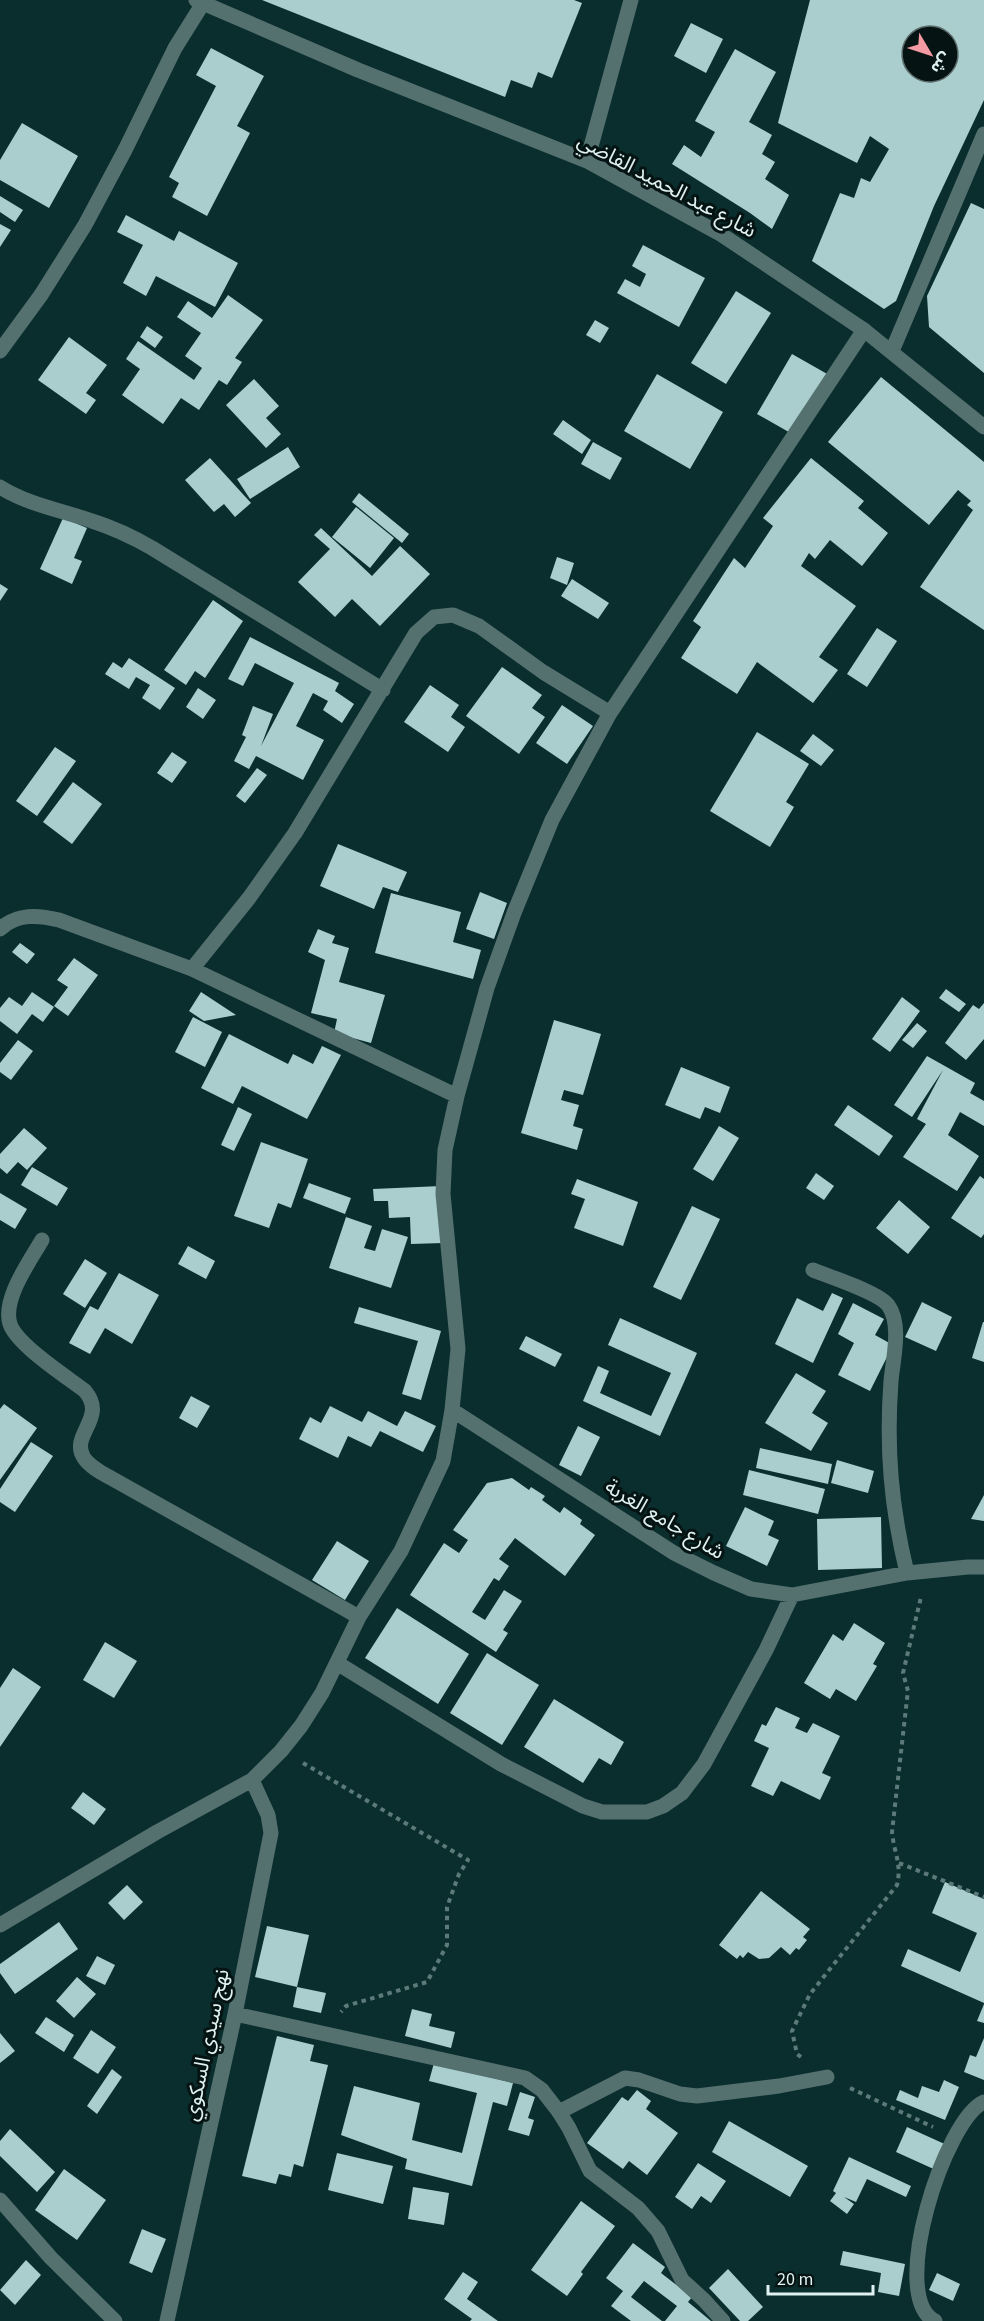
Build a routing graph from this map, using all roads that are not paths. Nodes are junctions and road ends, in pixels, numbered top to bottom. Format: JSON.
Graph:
{"nodes":[{"id":1,"x":631,"y":0,"type":"edge"},
{"id":2,"x":201,"y":1,"type":"edge"},
{"id":3,"x":984,"y":134,"type":"edge"},
{"id":4,"x":587,"y":161,"type":"junction"},
{"id":5,"x":864,"y":330,"type":"junction"},
{"id":6,"x":0,"y":351,"type":"edge"},
{"id":7,"x":892,"y":351,"type":"junction"},
{"id":8,"x":984,"y":427,"type":"edge"},
{"id":9,"x":0,"y":487,"type":"edge"},
{"id":10,"x":382,"y":690,"type":"junction"},
{"id":11,"x":610,"y":713,"type":"junction"},
{"id":12,"x":0,"y":929,"type":"edge"},
{"id":13,"x":192,"y":969,"type":"junction"},
{"id":14,"x":457,"y":1096,"type":"junction"},
{"id":15,"x":42,"y":1240,"type":"dead end"},
{"id":16,"x":813,"y":1270,"type":"dead end"},
{"id":17,"x":452,"y":1410,"type":"junction"},
{"id":18,"x":984,"y":1568,"type":"edge"},
{"id":19,"x":907,"y":1572,"type":"junction"},
{"id":20,"x":792,"y":1595,"type":"junction"},
{"id":21,"x":358,"y":1617,"type":"junction"},
{"id":22,"x":337,"y":1663,"type":"junction"},
{"id":23,"x":252,"y":1780,"type":"junction"},
{"id":24,"x":0,"y":1925,"type":"edge"},
{"id":25,"x":235,"y":2014,"type":"junction"},
{"id":26,"x":827,"y":2077,"type":"road end"},
{"id":27,"x":984,"y":2102,"type":"edge"},
{"id":28,"x":559,"y":2112,"type":"junction"},
{"id":29,"x":0,"y":2200,"type":"edge"},
{"id":30,"x":115,"y":2321,"type":"edge"},
{"id":31,"x":167,"y":2321,"type":"edge"},
{"id":32,"x":723,"y":2321,"type":"edge"},
{"id":33,"x":935,"y":2321,"type":"edge"}],
"edges":[{"from":1,"to":4,"type":"street"},
{"from":2,"to":4,"type":"street","name":"شارع عبد الحميد القاضي"},
{"from":2,"to":6,"type":"street"},
{"from":3,"to":7,"type":"street"},
{"from":4,"to":5,"type":"street","name":"شارع عبد الحميد القاضي"},
{"from":5,"to":7,"type":"street","name":"شارع عبد الحميد القاضي"},
{"from":5,"to":11,"type":"street"},
{"from":7,"to":8,"type":"street","name":"شارع عبد الحميد القاضي"},
{"from":9,"to":10,"type":"street"},
{"from":10,"to":11,"type":"street"},
{"from":10,"to":13,"type":"street"},
{"from":11,"to":14,"type":"street"},
{"from":12,"to":13,"type":"street"},
{"from":13,"to":14,"type":"street"},
{"from":14,"to":17,"type":"street"},
{"from":15,"to":21,"type":"street"},
{"from":16,"to":19,"type":"street"},
{"from":17,"to":20,"type":"street","name":"شارع جامع الغربة"},
{"from":17,"to":21,"type":"street"},
{"from":18,"to":19,"type":"street","name":"شارع جامع الغربة"},
{"from":19,"to":20,"type":"street","name":"شارع جامع الغربة"},
{"from":20,"to":22,"type":"street"},
{"from":21,"to":22,"type":"street"},
{"from":22,"to":23,"type":"street"},
{"from":23,"to":24,"type":"street"},
{"from":23,"to":25,"type":"street","name":"نهج سيدي السكوي"},
{"from":25,"to":28,"type":"street"},
{"from":25,"to":31,"type":"street","name":"نهج سيدي السكوي"},
{"from":26,"to":28,"type":"street"},
{"from":27,"to":33,"type":"street"},
{"from":28,"to":32,"type":"street"},
{"from":29,"to":30,"type":"street"}]}
